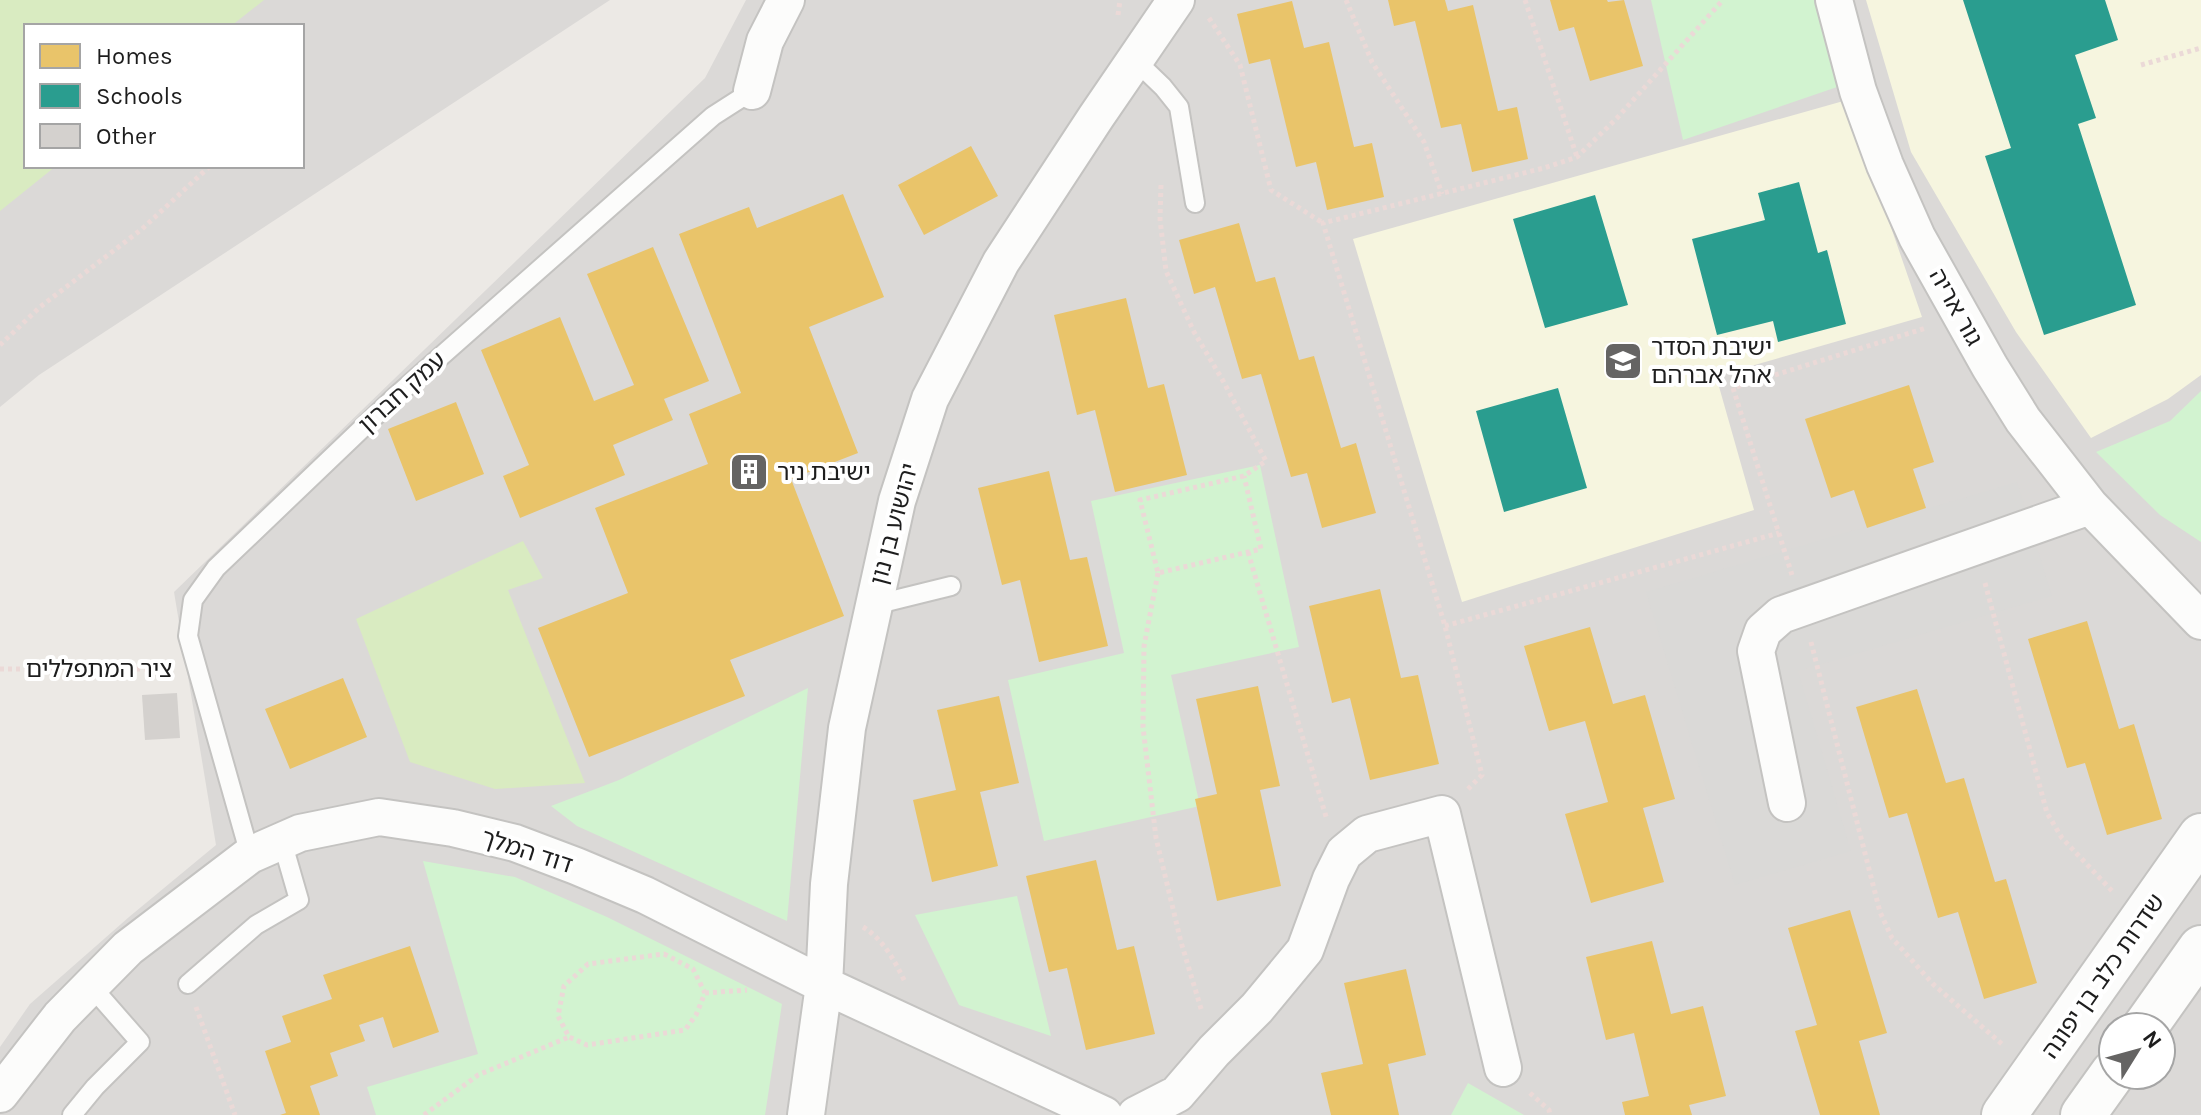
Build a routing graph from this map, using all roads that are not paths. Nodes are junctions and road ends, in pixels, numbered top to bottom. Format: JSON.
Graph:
{"nodes":[{"id":1,"x":786,"y":0,"type":"edge"},
{"id":2,"x":1834,"y":0,"type":"edge"},
{"id":3,"x":1191,"y":6,"type":"edge"},
{"id":4,"x":1135,"y":60,"type":"junction"},
{"id":5,"x":752,"y":91,"type":"joint"},
{"id":6,"x":1195,"y":203,"type":"dead end"},
{"id":7,"x":2090,"y":506,"type":"junction"},
{"id":8,"x":2153,"y":571,"type":"junction"},
{"id":9,"x":951,"y":586,"type":"dead end"},
{"id":10,"x":2201,"y":598,"type":"edge"},
{"id":11,"x":874,"y":605,"type":"junction"},
{"id":12,"x":2201,"y":621,"type":"edge"},
{"id":13,"x":1787,"y":803,"type":"dead end"},
{"id":14,"x":2201,"y":836,"type":"edge"},
{"id":15,"x":266,"y":848,"type":"junction"},
{"id":16,"x":2201,"y":948,"type":"edge"},
{"id":17,"x":188,"y":984,"type":"road end"},
{"id":18,"x":824,"y":985,"type":"junction"},
{"id":19,"x":91,"y":986,"type":"junction"},
{"id":20,"x":2156,"y":1011,"type":"edge"},
{"id":21,"x":1503,"y":1068,"type":"dead end"},
{"id":22,"x":2100,"y":1091,"type":"edge"},
{"id":23,"x":0,"y":1094,"type":"edge"},
{"id":24,"x":72,"y":1115,"type":"edge"},
{"id":25,"x":806,"y":1115,"type":"edge"},
{"id":26,"x":1104,"y":1115,"type":"edge"},
{"id":27,"x":1136,"y":1115,"type":"edge"},
{"id":28,"x":2004,"y":1115,"type":"edge"},
{"id":29,"x":2083,"y":1115,"type":"edge"}],
"edges":[{"from":1,"to":5,"type":"street","name":"עמק חברון"},
{"from":2,"to":7,"type":"street","name":"גור אריה"},
{"from":3,"to":4,"type":"street","name":"יהושוע בן נון"},
{"from":4,"to":6,"type":"lane"},
{"from":4,"to":11,"type":"street","name":"יהושוע בן נון"},
{"from":5,"to":15,"type":"lane","name":"עמק חברון"},
{"from":7,"to":8,"type":"street","name":"גור אריה"},
{"from":7,"to":13,"type":"street"},
{"from":8,"to":10,"type":"street","name":"גור אריה"},
{"from":8,"to":12,"type":"street","name":"גור אריה"},
{"from":9,"to":11,"type":"lane"},
{"from":11,"to":18,"type":"street","name":"יהושוע בן נון"},
{"from":14,"to":28,"type":"street","name":"שדרות כלב בן יפונה"},
{"from":15,"to":17,"type":"lane","name":"עמק חברון"},
{"from":15,"to":18,"type":"street","name":"דוד המלך"},
{"from":15,"to":19,"type":"street","name":"דוד המלך"},
{"from":16,"to":20,"type":"street"},
{"from":18,"to":25,"type":"street","name":"יהושוע בן נון"},
{"from":18,"to":26,"type":"street","name":"דוד המלך"},
{"from":19,"to":23,"type":"street","name":"דוד המלך"},
{"from":19,"to":24,"type":"lane"},
{"from":21,"to":27,"type":"street"},
{"from":22,"to":29,"type":"street"}]}
